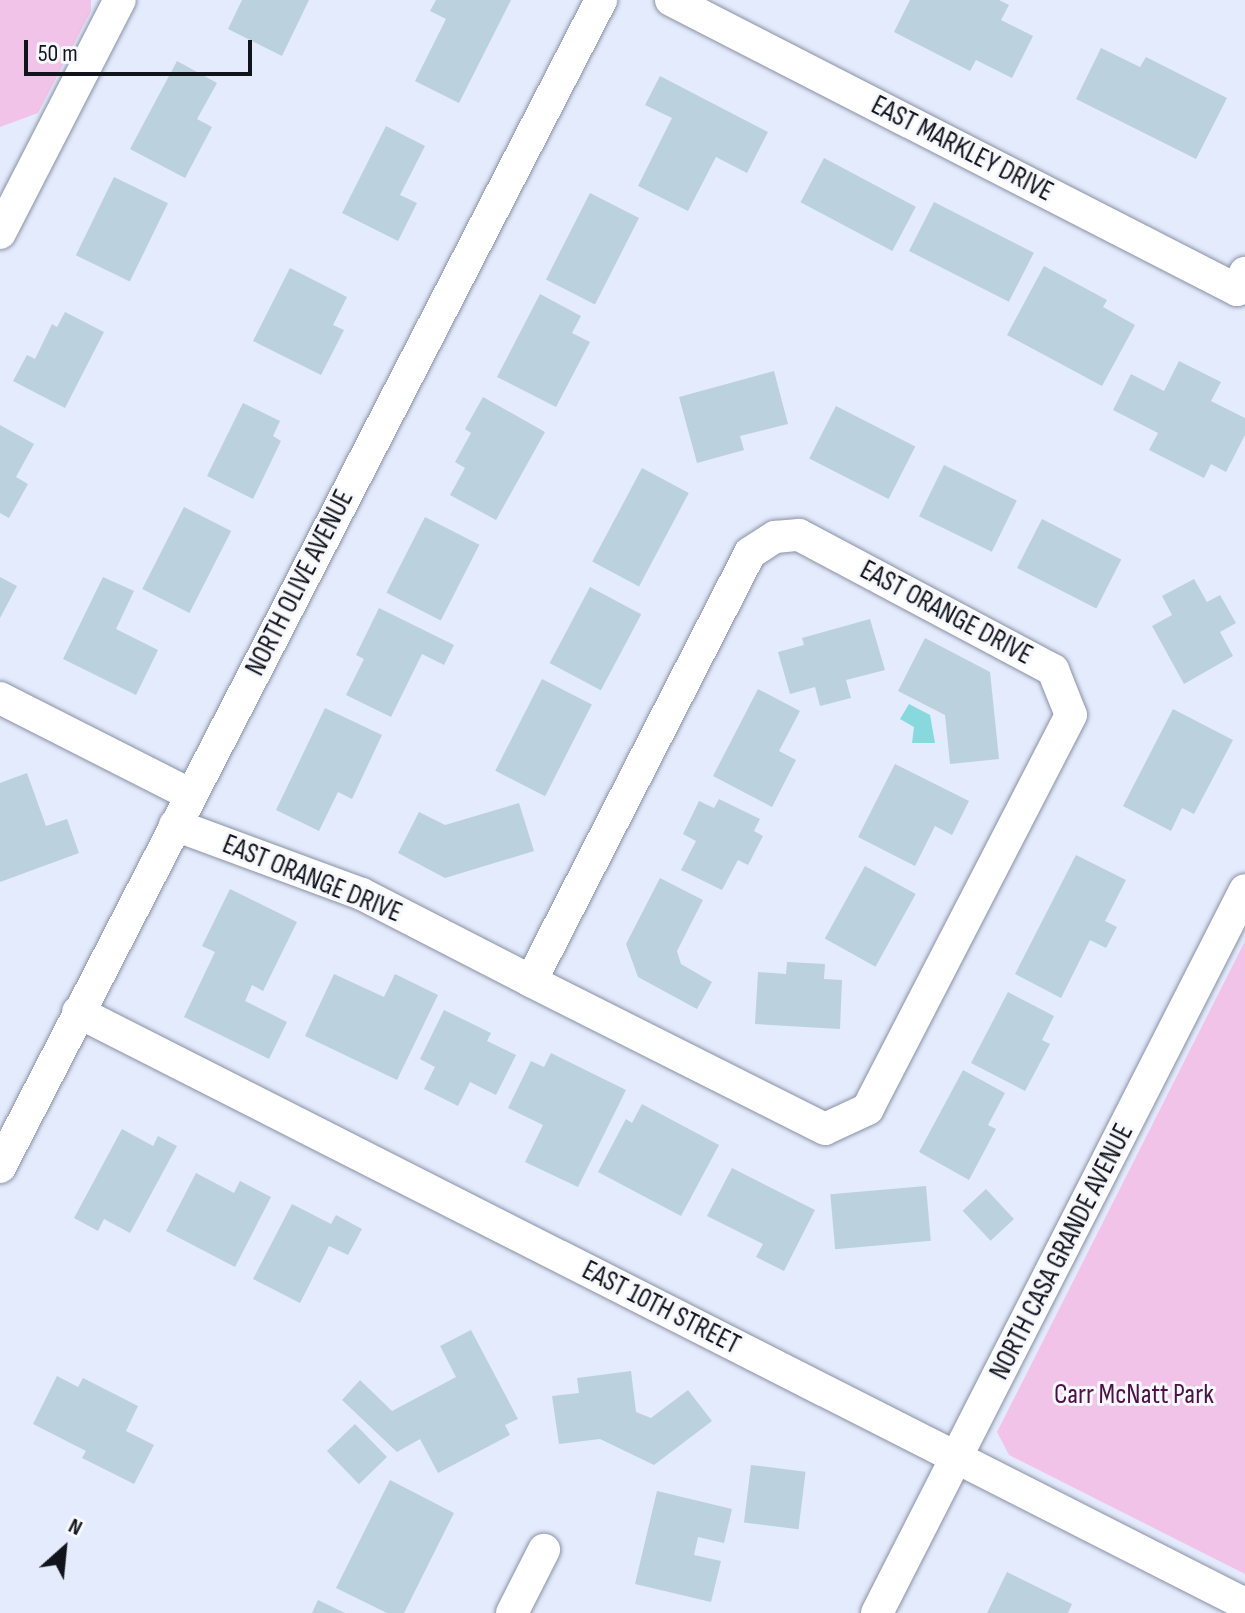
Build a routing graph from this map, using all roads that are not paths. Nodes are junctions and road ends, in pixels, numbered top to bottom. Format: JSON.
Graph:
{"nodes":[{"id":1,"x":120,"y":0,"type":"edge"},
{"id":2,"x":601,"y":0,"type":"edge"},
{"id":3,"x":671,"y":0,"type":"edge"},
{"id":4,"x":12,"y":178,"type":"edge"},
{"id":5,"x":0,"y":233,"type":"edge"},
{"id":6,"x":1245,"y":273,"type":"edge"},
{"id":7,"x":0,"y":698,"type":"edge"},
{"id":8,"x":191,"y":795,"type":"junction"},
{"id":9,"x":175,"y":825,"type":"junction"},
{"id":10,"x":1245,"y":890,"type":"edge"},
{"id":11,"x":531,"y":981,"type":"junction"},
{"id":12,"x":78,"y":1012,"type":"junction"},
{"id":13,"x":0,"y":1167,"type":"edge"},
{"id":14,"x":957,"y":1458,"type":"junction"},
{"id":15,"x":544,"y":1550,"type":"dead end"},
{"id":16,"x":1245,"y":1604,"type":"edge"},
{"id":17,"x":512,"y":1613,"type":"edge"},
{"id":18,"x":877,"y":1613,"type":"edge"}],
"edges":[{"from":1,"to":4,"type":"street"},
{"from":2,"to":8,"type":"street","name":"NORTH OLIVE AVENUE"},
{"from":3,"to":6,"type":"street","name":"EAST MARKLEY DRIVE"},
{"from":4,"to":5,"type":"street"},
{"from":7,"to":8,"type":"street"},
{"from":8,"to":9,"type":"street","name":"NORTH OLIVE AVENUE"},
{"from":9,"to":11,"type":"street","name":"EAST ORANGE DRIVE"},
{"from":9,"to":12,"type":"street","name":"NORTH OLIVE AVENUE"},
{"from":10,"to":14,"type":"street","name":"NORTH CASA GRANDE AVENUE"},
{"from":11,"to":11,"type":"street","name":"EAST ORANGE DRIVE"},
{"from":12,"to":13,"type":"street","name":"NORTH OLIVE AVENUE"},
{"from":12,"to":14,"type":"street","name":"EAST 10TH STREET"},
{"from":14,"to":16,"type":"street","name":"EAST 10TH STREET"},
{"from":14,"to":18,"type":"street","name":"NORTH CASA GRANDE AVENUE"},
{"from":15,"to":17,"type":"street"}]}
